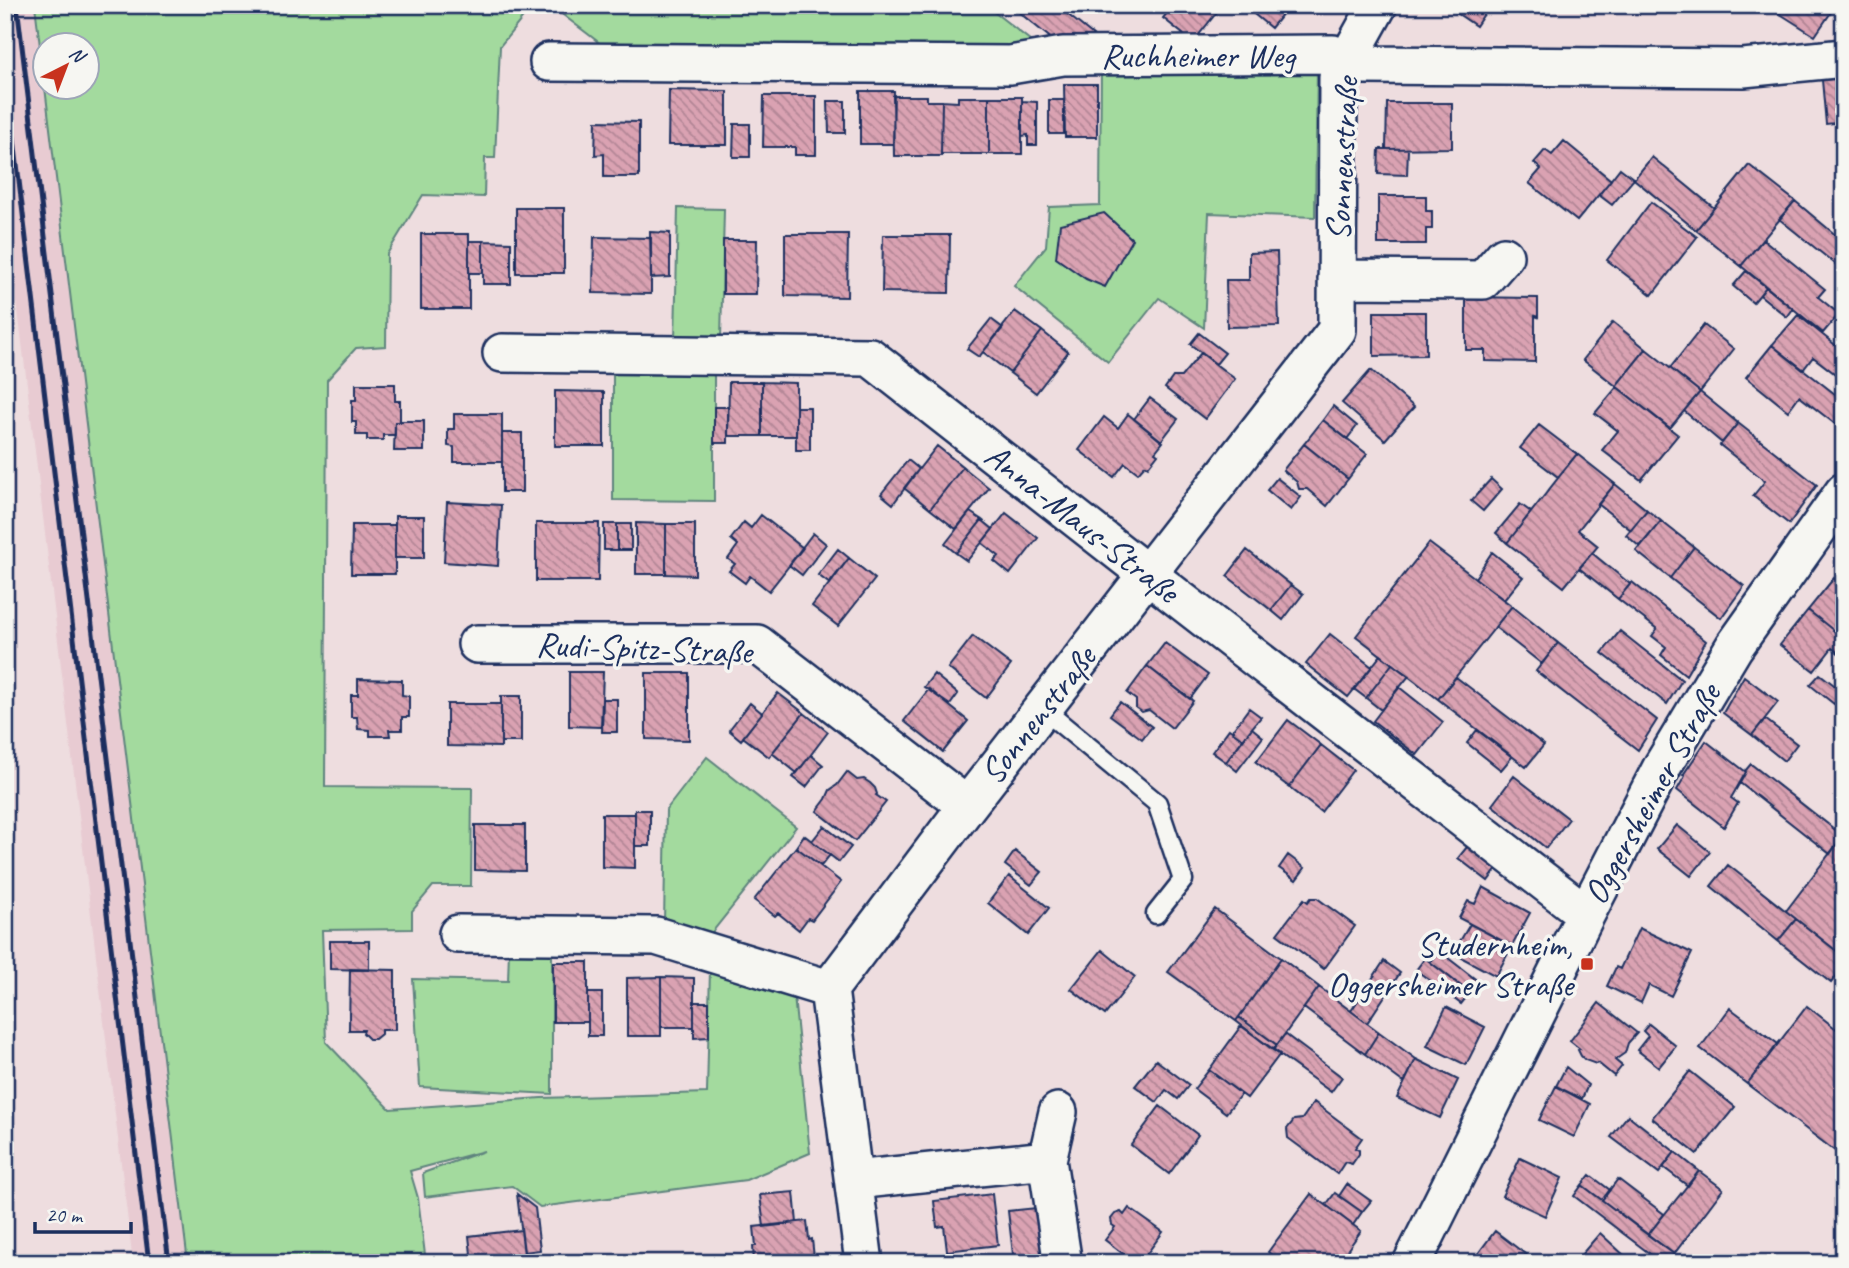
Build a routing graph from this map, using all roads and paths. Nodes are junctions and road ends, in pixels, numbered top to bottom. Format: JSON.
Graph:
{"nodes":[{"id":1,"x":1378,"y":5,"type":"edge"},
{"id":2,"x":1844,"y":58,"type":"edge"},
{"id":3,"x":1347,"y":60,"type":"junction"},
{"id":4,"x":550,"y":62,"type":"dead end"},
{"id":5,"x":1504,"y":256,"type":"dead end"},
{"id":6,"x":1337,"y":279,"type":"junction"},
{"id":7,"x":502,"y":352,"type":"dead end"},
{"id":8,"x":1844,"y":492,"type":"edge"},
{"id":9,"x":1147,"y":574,"type":"junction"},
{"id":10,"x":477,"y":644,"type":"dead end"},
{"id":11,"x":1043,"y":709,"type":"junction"},
{"id":12,"x":967,"y":806,"type":"junction"},
{"id":13,"x":1156,"y":914,"type":"dead end"},
{"id":14,"x":1586,"y":914,"type":"junction"},
{"id":15,"x":458,"y":934,"type":"dead end"},
{"id":16,"x":829,"y":989,"type":"junction"},
{"id":17,"x":1058,"y":1112,"type":"dead end"},
{"id":18,"x":1046,"y":1160,"type":"junction"},
{"id":19,"x":854,"y":1180,"type":"junction"},
{"id":20,"x":1062,"y":1258,"type":"dead end"},
{"id":21,"x":864,"y":1263,"type":"edge"},
{"id":22,"x":1412,"y":1263,"type":"edge"}],
"edges":[{"from":1,"to":3,"type":"street","name":"Sonnenstraße"},
{"from":2,"to":3,"type":"street","name":"Ruchheimer Weg"},
{"from":3,"to":4,"type":"street","name":"Ruchheimer Weg"},
{"from":3,"to":6,"type":"street","name":"Sonnenstraße"},
{"from":5,"to":6,"type":"street","name":"Sonnenstraße"},
{"from":6,"to":9,"type":"street","name":"Sonnenstraße"},
{"from":7,"to":9,"type":"street","name":"Anna-Maus-Straße"},
{"from":8,"to":14,"type":"street","name":"Oggersheimer Straße"},
{"from":9,"to":11,"type":"street","name":"Sonnenstraße"},
{"from":9,"to":14,"type":"street","name":"Anna-Maus-Straße"},
{"from":10,"to":12,"type":"street","name":"Rudi-Spitz-Straße"},
{"from":11,"to":12,"type":"street","name":"Sonnenstraße"},
{"from":11,"to":13,"type":"lane"},
{"from":12,"to":16,"type":"street","name":"Sonnenstraße"},
{"from":14,"to":22,"type":"street","name":"Oggersheimer Straße"},
{"from":15,"to":16,"type":"street"},
{"from":16,"to":19,"type":"street"},
{"from":17,"to":18,"type":"street"},
{"from":18,"to":19,"type":"street"},
{"from":18,"to":20,"type":"street"},
{"from":19,"to":21,"type":"street"}]}
